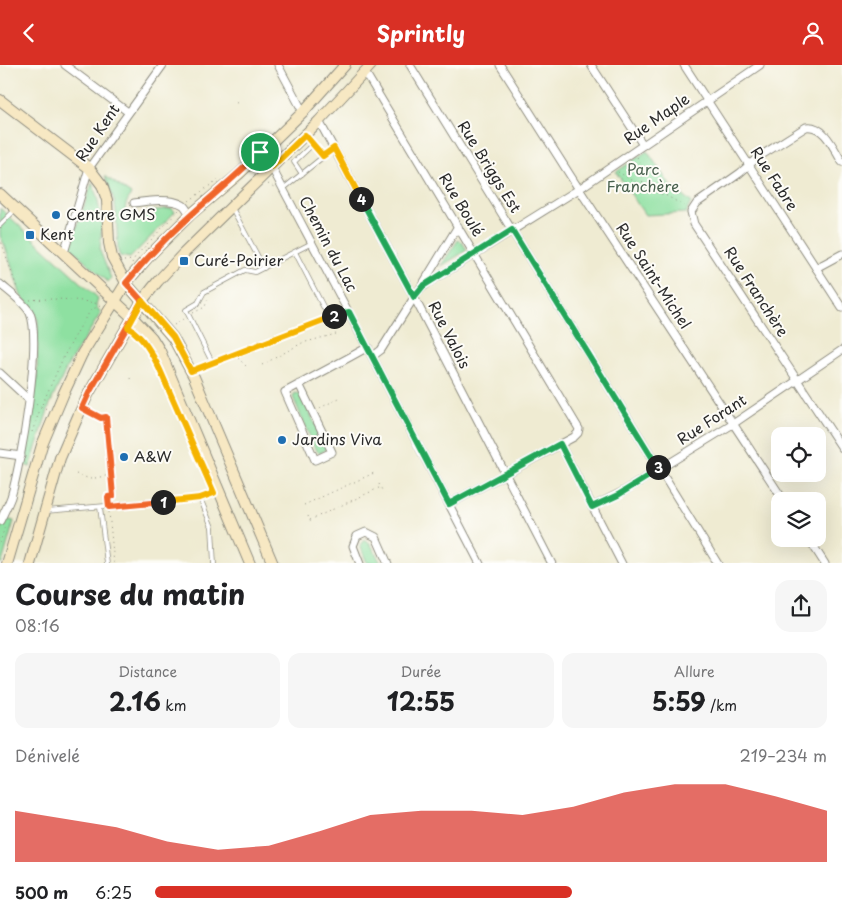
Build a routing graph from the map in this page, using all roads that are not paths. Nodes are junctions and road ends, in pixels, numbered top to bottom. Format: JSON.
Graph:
{"nodes":[{"id":1,"x":65,"y":65,"type":"edge"},
{"id":2,"x":163,"y":65,"type":"edge"},
{"id":3,"x":278,"y":65,"type":"edge"},
{"id":4,"x":345,"y":65,"type":"edge"},
{"id":5,"x":410,"y":65,"type":"edge"},
{"id":6,"x":500,"y":65,"type":"edge"},
{"id":7,"x":591,"y":65,"type":"edge"},
{"id":8,"x":684,"y":65,"type":"edge"},
{"id":9,"x":760,"y":65,"type":"edge"},
{"id":10,"x":368,"y":69,"type":"edge"},
{"id":11,"x":0,"y":100,"type":"edge"},
{"id":12,"x":707,"y":101,"type":"junction"},
{"id":13,"x":128,"y":112,"type":"junction"},
{"id":14,"x":303,"y":112,"type":"junction"},
{"id":15,"x":319,"y":121,"type":"junction"},
{"id":16,"x":305,"y":135,"type":"junction"},
{"id":17,"x":313,"y":144,"type":"junction"},
{"id":18,"x":643,"y":145,"type":"junction"},
{"id":19,"x":334,"y":148,"type":"junction"},
{"id":20,"x":260,"y":152,"type":"junction"},
{"id":21,"x":288,"y":152,"type":"junction"},
{"id":22,"x":323,"y":156,"type":"junction"},
{"id":23,"x":294,"y":162,"type":"junction"},
{"id":24,"x":842,"y":162,"type":"edge"},
{"id":25,"x":749,"y":165,"type":"junction"},
{"id":26,"x":272,"y":167,"type":"junction"},
{"id":27,"x":89,"y":168,"type":"junction"},
{"id":28,"x":302,"y":173,"type":"junction"},
{"id":29,"x":283,"y":189,"type":"junction"},
{"id":30,"x":579,"y":189,"type":"junction"},
{"id":31,"x":0,"y":194,"type":"edge"},
{"id":32,"x":134,"y":203,"type":"dead end"},
{"id":33,"x":231,"y":207,"type":"junction"},
{"id":34,"x":16,"y":209,"type":"junction"},
{"id":35,"x":190,"y":215,"type":"junction"},
{"id":36,"x":0,"y":225,"type":"edge"},
{"id":37,"x":458,"y":226,"type":"junction"},
{"id":38,"x":512,"y":230,"type":"junction"},
{"id":39,"x":312,"y":243,"type":"junction"},
{"id":40,"x":295,"y":252,"type":"junction"},
{"id":41,"x":64,"y":253,"type":"junction"},
{"id":42,"x":475,"y":254,"type":"junction"},
{"id":43,"x":842,"y":254,"type":"edge"},
{"id":44,"x":264,"y":268,"type":"junction"},
{"id":45,"x":816,"y":268,"type":"junction"},
{"id":46,"x":0,"y":283,"type":"edge"},
{"id":47,"x":126,"y":283,"type":"junction"},
{"id":48,"x":416,"y":294,"type":"junction"},
{"id":49,"x":142,"y":301,"type":"junction"},
{"id":50,"x":108,"y":305,"type":"junction"},
{"id":51,"x":842,"y":308,"type":"edge"},
{"id":52,"x":349,"y":312,"type":"junction"},
{"id":53,"x":133,"y":318,"type":"junction"},
{"id":54,"x":329,"y":318,"type":"junction"},
{"id":55,"x":368,"y":347,"type":"junction"},
{"id":56,"x":842,"y":350,"type":"edge"},
{"id":57,"x":373,"y":356,"type":"junction"},
{"id":58,"x":212,"y":362,"type":"junction"},
{"id":59,"x":191,"y":371,"type":"junction"},
{"id":60,"x":0,"y":373,"type":"edge"},
{"id":61,"x":797,"y":381,"type":"junction"},
{"id":62,"x":300,"y":384,"type":"junction"},
{"id":63,"x":28,"y":399,"type":"junction"},
{"id":64,"x":733,"y":424,"type":"junction"},
{"id":65,"x":560,"y":444,"type":"junction"},
{"id":66,"x":842,"y":448,"type":"edge"},
{"id":67,"x":0,"y":453,"type":"edge"},
{"id":68,"x":21,"y":456,"type":"junction"},
{"id":69,"x":660,"y":469,"type":"junction"},
{"id":70,"x":505,"y":474,"type":"junction"},
{"id":71,"x":220,"y":492,"type":"junction"},
{"id":72,"x":778,"y":492,"type":"edge"},
{"id":73,"x":200,"y":498,"type":"junction"},
{"id":74,"x":449,"y":504,"type":"junction"},
{"id":75,"x":100,"y":507,"type":"junction"},
{"id":76,"x":592,"y":507,"type":"junction"},
{"id":77,"x":44,"y":511,"type":"junction"},
{"id":78,"x":0,"y":521,"type":"edge"},
{"id":79,"x":814,"y":547,"type":"edge"},
{"id":80,"x":7,"y":563,"type":"edge"},
{"id":81,"x":30,"y":563,"type":"edge"},
{"id":82,"x":107,"y":563,"type":"edge"},
{"id":83,"x":214,"y":563,"type":"edge"},
{"id":84,"x":250,"y":563,"type":"edge"},
{"id":85,"x":273,"y":563,"type":"edge"},
{"id":86,"x":360,"y":563,"type":"edge"},
{"id":87,"x":388,"y":563,"type":"edge"},
{"id":88,"x":480,"y":563,"type":"edge"},
{"id":89,"x":552,"y":563,"type":"edge"},
{"id":90,"x":622,"y":563,"type":"edge"},
{"id":91,"x":718,"y":563,"type":"edge"},
{"id":92,"x":825,"y":563,"type":"edge"}],
"edges":[{"from":1,"to":13,"type":"street"},
{"from":2,"to":13,"type":"street","name":"Rue Kent"},
{"from":3,"to":14,"type":"street"},
{"from":4,"to":14,"type":"main road"},
{"from":5,"to":38,"type":"street","name":"Rue Briggs Est"},
{"from":6,"to":30,"type":"street","name":"Rue Saint-Michel"},
{"from":7,"to":18,"type":"street"},
{"from":8,"to":12,"type":"street","name":"Rue Fabre"},
{"from":9,"to":12,"type":"street","name":"Rue Maple"},
{"from":10,"to":15,"type":"main road"},
{"from":10,"to":37,"type":"street","name":"Rue Boulé"},
{"from":11,"to":27,"type":"main road"},
{"from":12,"to":18,"type":"street","name":"Rue Maple"},
{"from":12,"to":25,"type":"street","name":"Rue Fabre"},
{"from":13,"to":27,"type":"street","name":"Rue Kent"},
{"from":14,"to":20,"type":"main road"},
{"from":15,"to":16,"type":"main road"},
{"from":15,"to":19,"type":"street","name":"Rue Valois"},
{"from":16,"to":17,"type":"lane"},
{"from":16,"to":21,"type":"main road"},
{"from":17,"to":22,"type":"lane"},
{"from":17,"to":23,"type":"lane"},
{"from":18,"to":30,"type":"street","name":"Rue Maple"},
{"from":19,"to":22,"type":"lane"},
{"from":19,"to":48,"type":"street","name":"Rue Valois"},
{"from":20,"to":26,"type":"street","name":"Chemin du Lac"},
{"from":20,"to":35,"type":"main road"},
{"from":21,"to":23,"type":"lane"},
{"from":21,"to":26,"type":"main road"},
{"from":22,"to":28,"type":"lane"},
{"from":23,"to":28,"type":"lane"},
{"from":24,"to":25,"type":"street"},
{"from":25,"to":45,"type":"street","name":"Rue Fabre"},
{"from":25,"to":61,"type":"street","name":"Rue Franchère"},
{"from":26,"to":29,"type":"street","name":"Chemin du Lac"},
{"from":26,"to":33,"type":"main road"},
{"from":27,"to":41,"type":"street","name":"Rue Kent"},
{"from":27,"to":47,"type":"main road"},
{"from":28,"to":29,"type":"lane"},
{"from":29,"to":39,"type":"street","name":"Chemin du Lac"},
{"from":30,"to":38,"type":"street","name":"Rue Maple"},
{"from":30,"to":64,"type":"street","name":"Rue Saint-Michel"},
{"from":31,"to":34,"type":"main road"},
{"from":32,"to":35,"type":"street"},
{"from":33,"to":44,"type":"lane"},
{"from":33,"to":49,"type":"main road"},
{"from":34,"to":36,"type":"lane"},
{"from":34,"to":41,"type":"main road"},
{"from":35,"to":47,"type":"main road"},
{"from":37,"to":42,"type":"street","name":"Rue Boulé"},
{"from":37,"to":48,"type":"street","name":"Rue Maple"},
{"from":38,"to":42,"type":"street","name":"Rue Maple"},
{"from":38,"to":69,"type":"street","name":"Rue Briggs Est"},
{"from":39,"to":40,"type":"lane"},
{"from":39,"to":52,"type":"street","name":"Chemin du Lac"},
{"from":40,"to":44,"type":"lane"},
{"from":40,"to":54,"type":"lane"},
{"from":41,"to":50,"type":"main road"},
{"from":42,"to":48,"type":"street","name":"Rue Maple"},
{"from":42,"to":65,"type":"street","name":"Rue Boulé"},
{"from":43,"to":45,"type":"street"},
{"from":44,"to":58,"type":"lane"},
{"from":45,"to":51,"type":"street","name":"Rue Fabre"},
{"from":46,"to":63,"type":"street"},
{"from":47,"to":49,"type":"main road"},
{"from":47,"to":50,"type":"main road"},
{"from":48,"to":57,"type":"street","name":"Rue Maple"},
{"from":48,"to":70,"type":"street","name":"Rue Valois"},
{"from":49,"to":53,"type":"main road"},
{"from":49,"to":59,"type":"main road"},
{"from":50,"to":53,"type":"main road"},
{"from":50,"to":80,"type":"main road"},
{"from":52,"to":54,"type":"lane"},
{"from":52,"to":55,"type":"street","name":"Chemin du Lac"},
{"from":53,"to":71,"type":"main road"},
{"from":53,"to":77,"type":"main road"},
{"from":54,"to":58,"type":"lane"},
{"from":55,"to":57,"type":"street","name":"Chemin du Lac"},
{"from":55,"to":62,"type":"street"},
{"from":56,"to":61,"type":"street","name":"Rue Forant"},
{"from":57,"to":74,"type":"street","name":"Chemin du Lac"},
{"from":58,"to":59,"type":"lane"},
{"from":59,"to":85,"type":"main road"},
{"from":60,"to":63,"type":"street"},
{"from":61,"to":64,"type":"street","name":"Rue Forant"},
{"from":61,"to":66,"type":"street","name":"Rue Franchère"},
{"from":62,"to":62,"type":"street"},
{"from":63,"to":68,"type":"street"},
{"from":64,"to":69,"type":"street","name":"Rue Forant"},
{"from":64,"to":72,"type":"street","name":"Rue Saint-Michel"},
{"from":65,"to":70,"type":"street"},
{"from":65,"to":76,"type":"street"},
{"from":67,"to":68,"type":"street"},
{"from":68,"to":78,"type":"street"},
{"from":69,"to":76,"type":"street","name":"Rue Forant"},
{"from":69,"to":91,"type":"street","name":"Rue Briggs Est"},
{"from":70,"to":74,"type":"street"},
{"from":70,"to":89,"type":"street","name":"Rue Valois"},
{"from":71,"to":73,"type":"lane"},
{"from":71,"to":84,"type":"main road"},
{"from":73,"to":75,"type":"lane"},
{"from":73,"to":83,"type":"lane"},
{"from":74,"to":88,"type":"street","name":"Chemin du Lac"},
{"from":75,"to":77,"type":"lane"},
{"from":75,"to":82,"type":"lane"},
{"from":76,"to":90,"type":"street"},
{"from":77,"to":81,"type":"main road"},
{"from":79,"to":92,"type":"street"},
{"from":86,"to":87,"type":"street"}]}
